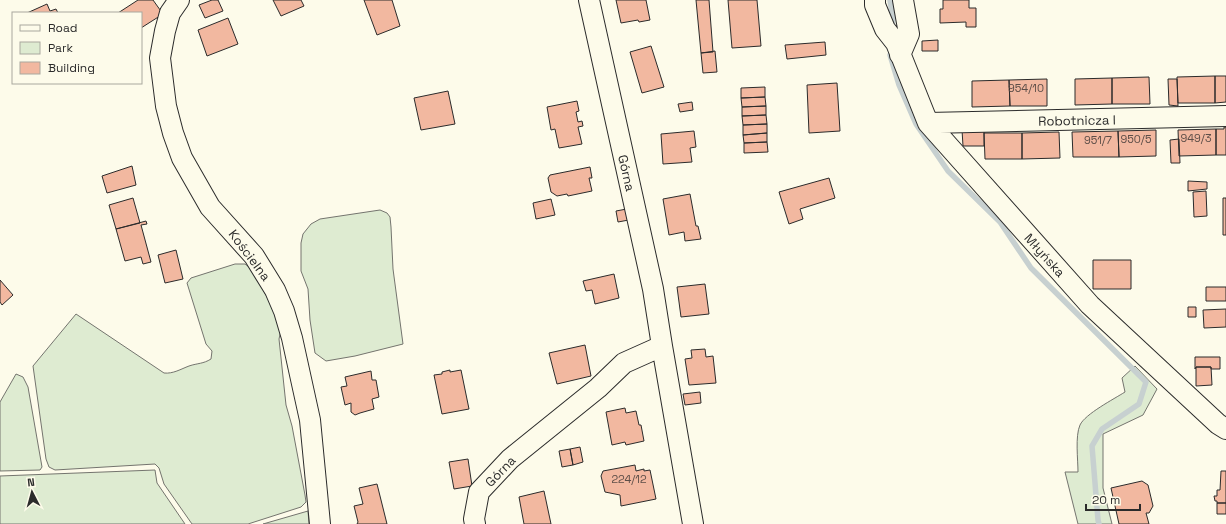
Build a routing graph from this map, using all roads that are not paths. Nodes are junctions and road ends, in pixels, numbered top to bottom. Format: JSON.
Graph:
{"nodes":[{"id":1,"x":179,"y":0,"type":"edge"},
{"id":2,"x":589,"y":0,"type":"edge"},
{"id":3,"x":875,"y":0,"type":"edge"},
{"id":4,"x":903,"y":0,"type":"edge"},
{"id":5,"x":894,"y":42,"type":"junction"},
{"id":6,"x":1226,"y":116,"type":"edge"},
{"id":7,"x":928,"y":123,"type":"junction"},
{"id":8,"x":662,"y":346,"type":"junction"},
{"id":9,"x":1226,"y":429,"type":"edge"},
{"id":10,"x":320,"y":524,"type":"edge"},
{"id":11,"x":475,"y":524,"type":"edge"},
{"id":12,"x":693,"y":524,"type":"edge"}],
"edges":[{"from":1,"to":10,"type":"street","name":"Kościelna"},
{"from":2,"to":8,"type":"street","name":"Górna"},
{"from":3,"to":5,"type":"street","name":"Młyńska"},
{"from":4,"to":5,"type":"street"},
{"from":5,"to":7,"type":"street","name":"Młyńska"},
{"from":6,"to":7,"type":"street","name":"Robotnicza I"},
{"from":7,"to":9,"type":"street","name":"Młyńska"},
{"from":8,"to":11,"type":"street","name":"Górna"},
{"from":8,"to":12,"type":"street","name":"Górna"}]}
